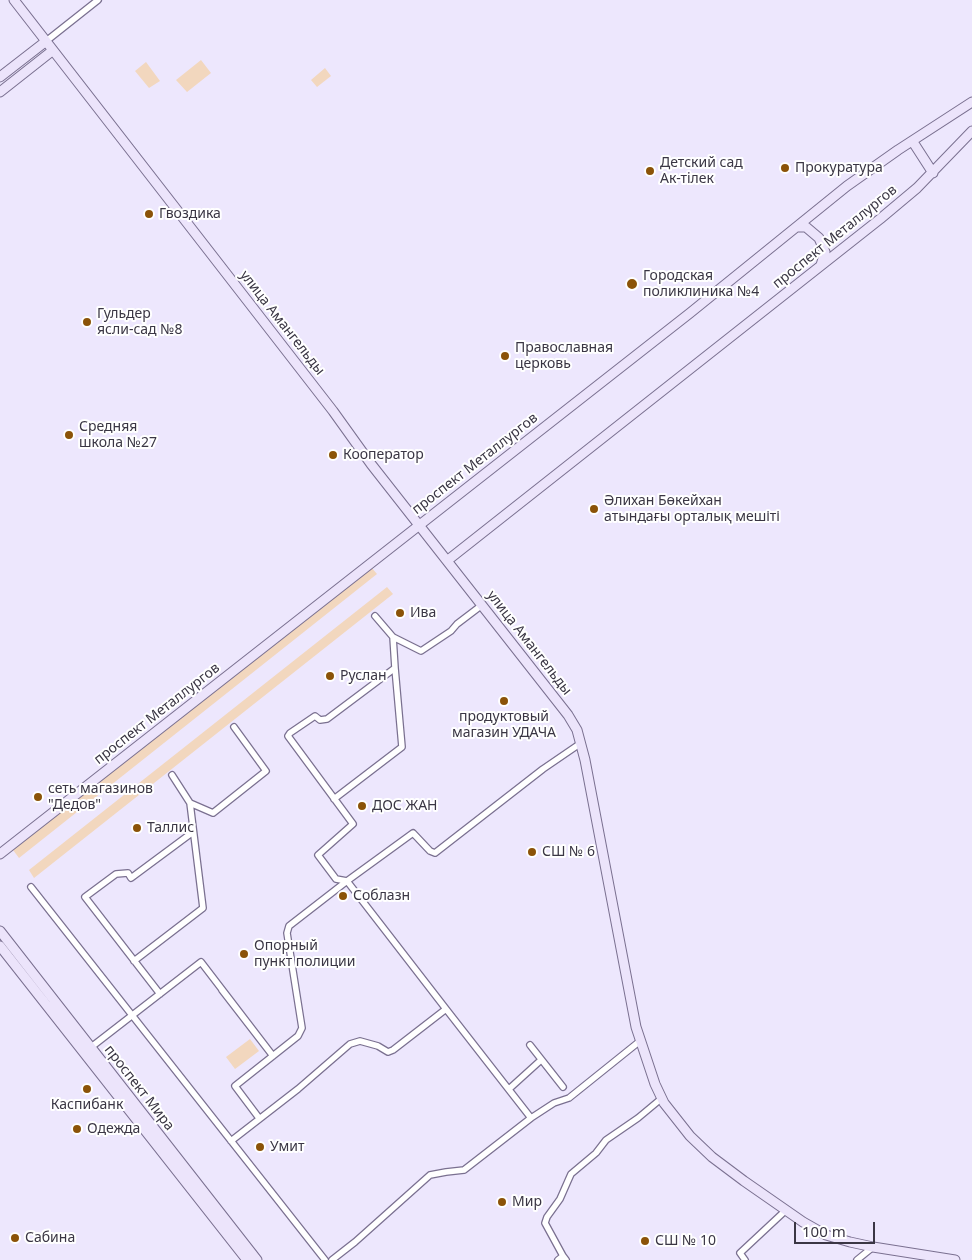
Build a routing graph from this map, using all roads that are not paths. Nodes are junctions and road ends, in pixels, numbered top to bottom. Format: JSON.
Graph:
{"nodes":[{"id":1,"x":14,"y":0,"type":"edge"},
{"id":2,"x":98,"y":0,"type":"edge"},
{"id":3,"x":45,"y":42,"type":"junction"},
{"id":4,"x":52,"y":51,"type":"junction"},
{"id":5,"x":0,"y":77,"type":"edge"},
{"id":6,"x":0,"y":92,"type":"edge"},
{"id":7,"x":972,"y":102,"type":"edge"},
{"id":8,"x":972,"y":130,"type":"edge"},
{"id":9,"x":913,"y":142,"type":"junction"},
{"id":10,"x":933,"y":173,"type":"junction"},
{"id":11,"x":796,"y":227,"type":"junction"},
{"id":12,"x":821,"y":265,"type":"junction"},
{"id":13,"x":420,"y":525,"type":"junction"},
{"id":14,"x":448,"y":560,"type":"junction"},
{"id":15,"x":482,"y":605,"type":"junction"},
{"id":16,"x":375,"y":616,"type":"dead end"},
{"id":17,"x":393,"y":637,"type":"junction"},
{"id":18,"x":396,"y":668,"type":"junction"},
{"id":19,"x":234,"y":727,"type":"dead end"},
{"id":20,"x":581,"y":743,"type":"junction"},
{"id":21,"x":172,"y":775,"type":"dead end"},
{"id":22,"x":334,"y":800,"type":"junction"},
{"id":23,"x":190,"y":803,"type":"junction"},
{"id":24,"x":194,"y":832,"type":"junction"},
{"id":25,"x":0,"y":854,"type":"edge"},
{"id":26,"x":347,"y":881,"type":"junction"},
{"id":27,"x":31,"y":887,"type":"dead end"},
{"id":28,"x":0,"y":931,"type":"edge"},
{"id":29,"x":0,"y":946,"type":"edge"},
{"id":30,"x":134,"y":961,"type":"junction"},
{"id":31,"x":222,"y":990,"type":"dead end"},
{"id":32,"x":160,"y":994,"type":"junction"},
{"id":33,"x":446,"y":1009,"type":"junction"},
{"id":34,"x":61,"y":1016,"type":"junction"},
{"id":35,"x":132,"y":1016,"type":"junction"},
{"id":36,"x":640,"y":1041,"type":"junction"},
{"id":37,"x":530,"y":1045,"type":"dead end"},
{"id":38,"x":90,"y":1048,"type":"junction"},
{"id":39,"x":273,"y":1056,"type":"junction"},
{"id":40,"x":542,"y":1060,"type":"junction"},
{"id":41,"x":563,"y":1087,"type":"dead end"},
{"id":42,"x":508,"y":1089,"type":"junction"},
{"id":43,"x":662,"y":1098,"type":"junction"},
{"id":44,"x":259,"y":1118,"type":"junction"},
{"id":45,"x":531,"y":1118,"type":"junction"},
{"id":46,"x":231,"y":1141,"type":"junction"},
{"id":47,"x":785,"y":1211,"type":"junction"},
{"id":48,"x":873,"y":1247,"type":"junction"},
{"id":49,"x":924,"y":1258,"type":"edge"},
{"id":50,"x":562,"y":1259,"type":"edge"},
{"id":51,"x":247,"y":1260,"type":"edge"},
{"id":52,"x":257,"y":1260,"type":"edge"},
{"id":53,"x":325,"y":1260,"type":"edge"},
{"id":54,"x":332,"y":1260,"type":"edge"},
{"id":55,"x":745,"y":1260,"type":"edge"},
{"id":56,"x":857,"y":1260,"type":"edge"},
{"id":57,"x":955,"y":1260,"type":"edge"}],
"edges":[{"from":1,"to":3,"type":"main road","name":"улица Амангельды"},
{"from":2,"to":3,"type":"street"},
{"from":3,"to":4,"type":"main road","name":"улица Амангельды"},
{"from":3,"to":5,"type":"main road"},
{"from":4,"to":6,"type":"main road"},
{"from":4,"to":13,"type":"main road","name":"улица Амангельды"},
{"from":7,"to":9,"type":"main road","name":"проспект Металлургов"},
{"from":8,"to":10,"type":"main road","name":"проспект Металлургов"},
{"from":9,"to":10,"type":"main road"},
{"from":9,"to":11,"type":"main road","name":"проспект Металлургов"},
{"from":10,"to":12,"type":"main road","name":"проспект Металлургов"},
{"from":11,"to":12,"type":"main road"},
{"from":11,"to":13,"type":"main road","name":"проспект Металлургов"},
{"from":12,"to":14,"type":"main road","name":"проспект Металлургов"},
{"from":13,"to":14,"type":"main road","name":"улица Амангельды"},
{"from":13,"to":25,"type":"main road","name":"проспект Металлургов"},
{"from":14,"to":15,"type":"main road","name":"улица Амангельды"},
{"from":15,"to":17,"type":"street"},
{"from":15,"to":20,"type":"main road","name":"улица Амангельды"},
{"from":16,"to":17,"type":"street"},
{"from":17,"to":18,"type":"street"},
{"from":18,"to":22,"type":"street"},
{"from":18,"to":22,"type":"street"},
{"from":19,"to":23,"type":"street"},
{"from":20,"to":26,"type":"street"},
{"from":20,"to":36,"type":"main road","name":"улица Амангельды"},
{"from":21,"to":23,"type":"street"},
{"from":22,"to":26,"type":"street"},
{"from":23,"to":24,"type":"street"},
{"from":24,"to":30,"type":"street"},
{"from":24,"to":30,"type":"street"},
{"from":26,"to":33,"type":"street"},
{"from":26,"to":39,"type":"street"},
{"from":27,"to":35,"type":"street"},
{"from":28,"to":34,"type":"main road","name":"проспект Мира"},
{"from":29,"to":34,"type":"main road","name":"проспект Мира"},
{"from":30,"to":32,"type":"street"},
{"from":31,"to":39,"type":"street"},
{"from":32,"to":35,"type":"street"},
{"from":32,"to":39,"type":"street"},
{"from":33,"to":42,"type":"street"},
{"from":33,"to":44,"type":"street"},
{"from":34,"to":38,"type":"main road","name":"проспект Мира"},
{"from":34,"to":51,"type":"main road","name":"проспект Мира"},
{"from":35,"to":38,"type":"street"},
{"from":35,"to":46,"type":"street"},
{"from":36,"to":43,"type":"main road","name":"улица Амангельды"},
{"from":36,"to":45,"type":"street"},
{"from":37,"to":40,"type":"street"},
{"from":38,"to":52,"type":"main road","name":"проспект Мира"},
{"from":39,"to":44,"type":"street"},
{"from":40,"to":41,"type":"street"},
{"from":40,"to":42,"type":"street"},
{"from":42,"to":45,"type":"street"},
{"from":43,"to":47,"type":"main road","name":"улица Амангельды"},
{"from":43,"to":50,"type":"street"},
{"from":44,"to":46,"type":"street"},
{"from":45,"to":54,"type":"street"},
{"from":46,"to":53,"type":"street"},
{"from":47,"to":48,"type":"main road","name":"улица Амангельды"},
{"from":47,"to":55,"type":"street"},
{"from":48,"to":49,"type":"main road","name":"улица Амангельды"},
{"from":48,"to":56,"type":"street"},
{"from":49,"to":57,"type":"main road","name":"улица Амангельды"}]}
